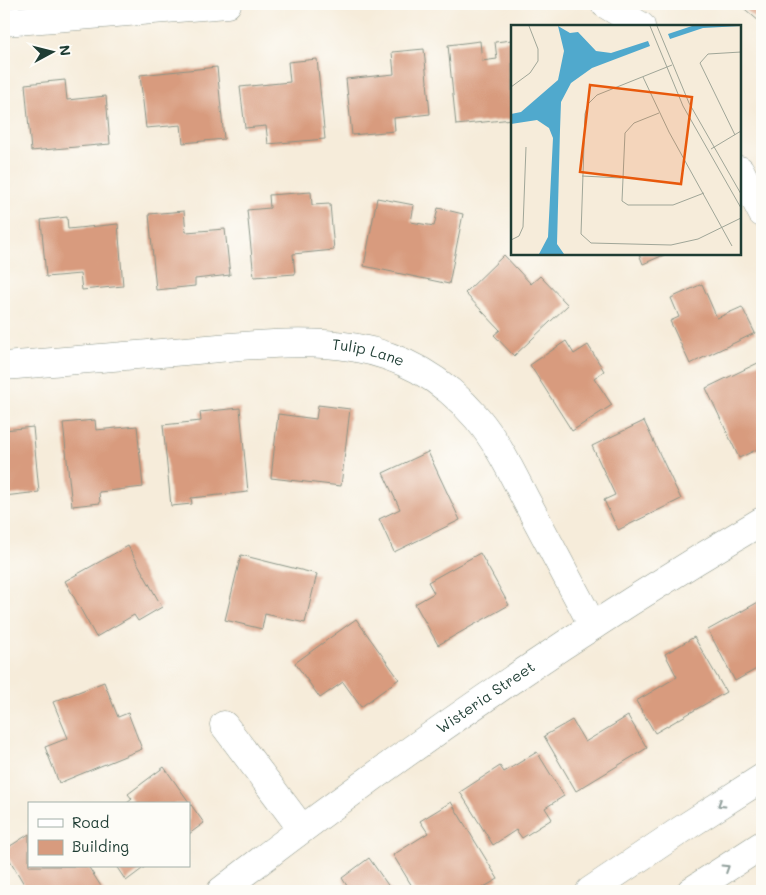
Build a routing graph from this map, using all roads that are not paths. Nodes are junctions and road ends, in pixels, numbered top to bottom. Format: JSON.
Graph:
{"nodes":[{"id":1,"x":227,"y":4,"type":"edge"},
{"id":2,"x":605,"y":4,"type":"edge"},
{"id":3,"x":4,"y":22,"type":"edge"},
{"id":4,"x":639,"y":25,"type":"edge"},
{"id":5,"x":741,"y":172,"type":"edge"},
{"id":6,"x":762,"y":213,"type":"edge"},
{"id":7,"x":4,"y":366,"type":"edge"},
{"id":8,"x":762,"y":521,"type":"edge"},
{"id":9,"x":593,"y":626,"type":"junction"},
{"id":10,"x":224,"y":725,"type":"dead end"},
{"id":11,"x":762,"y":778,"type":"edge"},
{"id":12,"x":302,"y":829,"type":"junction"},
{"id":13,"x":762,"y":845,"type":"edge"},
{"id":14,"x":221,"y":891,"type":"edge"},
{"id":15,"x":590,"y":891,"type":"edge"},
{"id":16,"x":691,"y":891,"type":"edge"}],
"edges":[{"from":1,"to":3,"type":"street"},
{"from":2,"to":4,"type":"street"},
{"from":5,"to":6,"type":"street"},
{"from":7,"to":9,"type":"street","name":"Tulip Lane"},
{"from":8,"to":9,"type":"street","name":"Wisteria Street"},
{"from":9,"to":12,"type":"street","name":"Wisteria Street"},
{"from":10,"to":12,"type":"street"},
{"from":11,"to":15,"type":"street","one_way":true},
{"from":12,"to":14,"type":"street","name":"Wisteria Street"},
{"from":16,"to":13,"type":"street","one_way":true}]}
